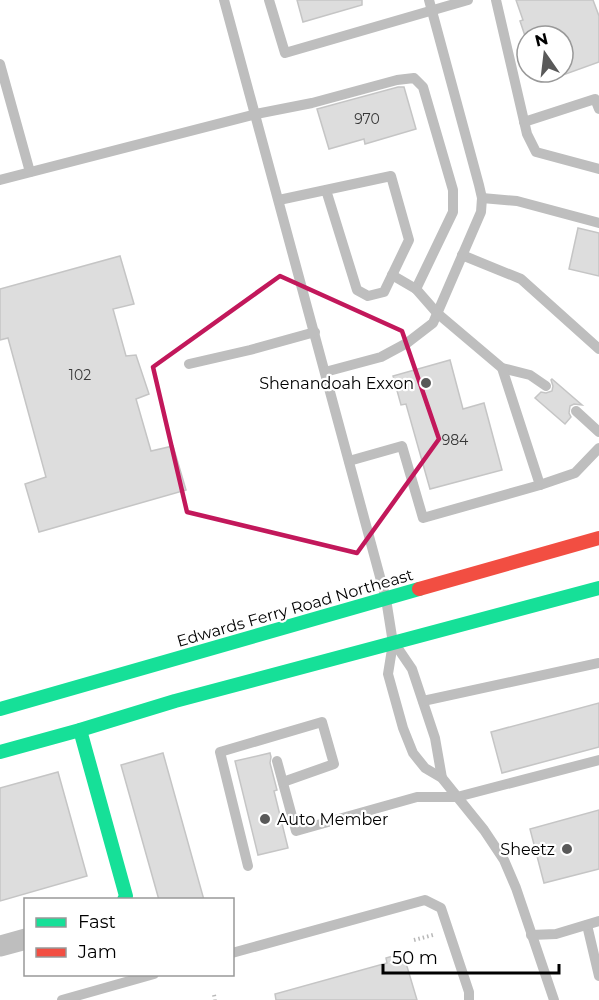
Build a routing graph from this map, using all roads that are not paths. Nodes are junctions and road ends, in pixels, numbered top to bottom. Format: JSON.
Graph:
{"nodes":[{"id":1,"x":224,"y":0,"type":"edge"},
{"id":2,"x":269,"y":0,"type":"edge"},
{"id":3,"x":468,"y":0,"type":"edge"},
{"id":4,"x":496,"y":0,"type":"edge"},
{"id":5,"x":430,"y":5,"type":"edge"},
{"id":6,"x":0,"y":64,"type":"edge"},
{"id":7,"x":599,"y":109,"type":"edge"},
{"id":8,"x":256,"y":114,"type":"junction"},
{"id":9,"x":524,"y":122,"type":"junction"},
{"id":10,"x":599,"y":169,"type":"edge"},
{"id":11,"x":30,"y":172,"type":"junction"},
{"id":12,"x":0,"y":180,"type":"edge"},
{"id":13,"x":326,"y":190,"type":"junction"},
{"id":14,"x":482,"y":198,"type":"junction"},
{"id":15,"x":279,"y":200,"type":"junction"},
{"id":16,"x":599,"y":223,"type":"edge"},
{"id":17,"x":462,"y":255,"type":"junction"},
{"id":18,"x":392,"y":275,"type":"junction"},
{"id":19,"x":416,"y":289,"type":"junction"},
{"id":20,"x":437,"y":313,"type":"junction"},
{"id":21,"x":315,"y":332,"type":"junction"},
{"id":22,"x":597,"y":343,"type":"edge"},
{"id":23,"x":189,"y":364,"type":"dead end"},
{"id":24,"x":502,"y":368,"type":"junction"},
{"id":25,"x":325,"y":372,"type":"junction"},
{"id":26,"x":546,"y":386,"type":"dead end"},
{"id":27,"x":576,"y":411,"type":"dead end"},
{"id":28,"x":599,"y":432,"type":"edge"},
{"id":29,"x":599,"y":448,"type":"edge"},
{"id":30,"x":349,"y":461,"type":"junction"},
{"id":31,"x":540,"y":485,"type":"junction"},
{"id":32,"x":599,"y":538,"type":"edge"},
{"id":33,"x":599,"y":588,"type":"edge"},
{"id":34,"x":386,"y":599,"type":"junction"},
{"id":35,"x":393,"y":643,"type":"junction"},
{"id":36,"x":599,"y":663,"type":"edge"},
{"id":37,"x":423,"y":701,"type":"junction"},
{"id":38,"x":0,"y":709,"type":"edge"},
{"id":39,"x":80,"y":730,"type":"junction"},
{"id":40,"x":0,"y":752,"type":"edge"},
{"id":41,"x":599,"y":760,"type":"edge"},
{"id":42,"x":277,"y":761,"type":"dead end"},
{"id":43,"x":442,"y":778,"type":"junction"},
{"id":44,"x":283,"y":782,"type":"junction"},
{"id":45,"x":457,"y":797,"type":"junction"},
{"id":46,"x":248,"y":866,"type":"dead end"},
{"id":47,"x":125,"y":898,"type":"edge"},
{"id":48,"x":599,"y":921,"type":"edge"},
{"id":49,"x":587,"y":925,"type":"junction"},
{"id":50,"x":531,"y":935,"type":"junction"},
{"id":51,"x":24,"y":940,"type":"edge"},
{"id":52,"x":0,"y":946,"type":"edge"},
{"id":53,"x":234,"y":952,"type":"edge"},
{"id":54,"x":150,"y":976,"type":"edge"},
{"id":55,"x":599,"y":976,"type":"edge"},
{"id":56,"x":62,"y":1000,"type":"edge"},
{"id":57,"x":469,"y":1000,"type":"edge"},
{"id":58,"x":554,"y":1000,"type":"edge"}],
"edges":[{"from":1,"to":8,"type":"lane"},
{"from":2,"to":5,"type":"lane"},
{"from":3,"to":5,"type":"lane"},
{"from":4,"to":9,"type":"lane"},
{"from":5,"to":14,"type":"lane"},
{"from":6,"to":11,"type":"lane"},
{"from":7,"to":9,"type":"lane"},
{"from":8,"to":11,"type":"lane"},
{"from":8,"to":15,"type":"lane"},
{"from":8,"to":19,"type":"lane"},
{"from":9,"to":10,"type":"lane"},
{"from":11,"to":12,"type":"lane"},
{"from":13,"to":15,"type":"lane"},
{"from":13,"to":18,"type":"lane"},
{"from":13,"to":18,"type":"lane"},
{"from":14,"to":16,"type":"lane"},
{"from":14,"to":17,"type":"lane"},
{"from":15,"to":21,"type":"lane"},
{"from":17,"to":20,"type":"lane"},
{"from":17,"to":22,"type":"lane"},
{"from":18,"to":19,"type":"lane"},
{"from":19,"to":20,"type":"lane"},
{"from":20,"to":24,"type":"lane"},
{"from":20,"to":25,"type":"lane"},
{"from":21,"to":23,"type":"lane"},
{"from":21,"to":25,"type":"lane"},
{"from":24,"to":26,"type":"lane"},
{"from":24,"to":31,"type":"lane"},
{"from":25,"to":30,"type":"lane"},
{"from":27,"to":28,"type":"lane"},
{"from":29,"to":31,"type":"lane"},
{"from":30,"to":31,"type":"lane"},
{"from":30,"to":34,"type":"lane"},
{"from":32,"to":34,"type":"main road","name":"Edwards Ferry Road Northeast"},
{"from":33,"to":35,"type":"main road"},
{"from":34,"to":35,"type":"lane"},
{"from":34,"to":38,"type":"main road","name":"Edwards Ferry Road Northeast"},
{"from":35,"to":37,"type":"lane"},
{"from":35,"to":39,"type":"main road"},
{"from":35,"to":43,"type":"lane"},
{"from":36,"to":37,"type":"lane"},
{"from":37,"to":43,"type":"lane"},
{"from":39,"to":40,"type":"main road"},
{"from":39,"to":47,"type":"main road"},
{"from":41,"to":45,"type":"lane"},
{"from":42,"to":44,"type":"lane"},
{"from":43,"to":45,"type":"lane"},
{"from":44,"to":45,"type":"lane"},
{"from":44,"to":46,"type":"lane"},
{"from":45,"to":50,"type":"lane"},
{"from":48,"to":49,"type":"lane"},
{"from":49,"to":50,"type":"lane"},
{"from":49,"to":55,"type":"lane"},
{"from":50,"to":58,"type":"lane"},
{"from":51,"to":52,"type":"street"},
{"from":53,"to":57,"type":"lane"},
{"from":54,"to":56,"type":"lane"}]}
